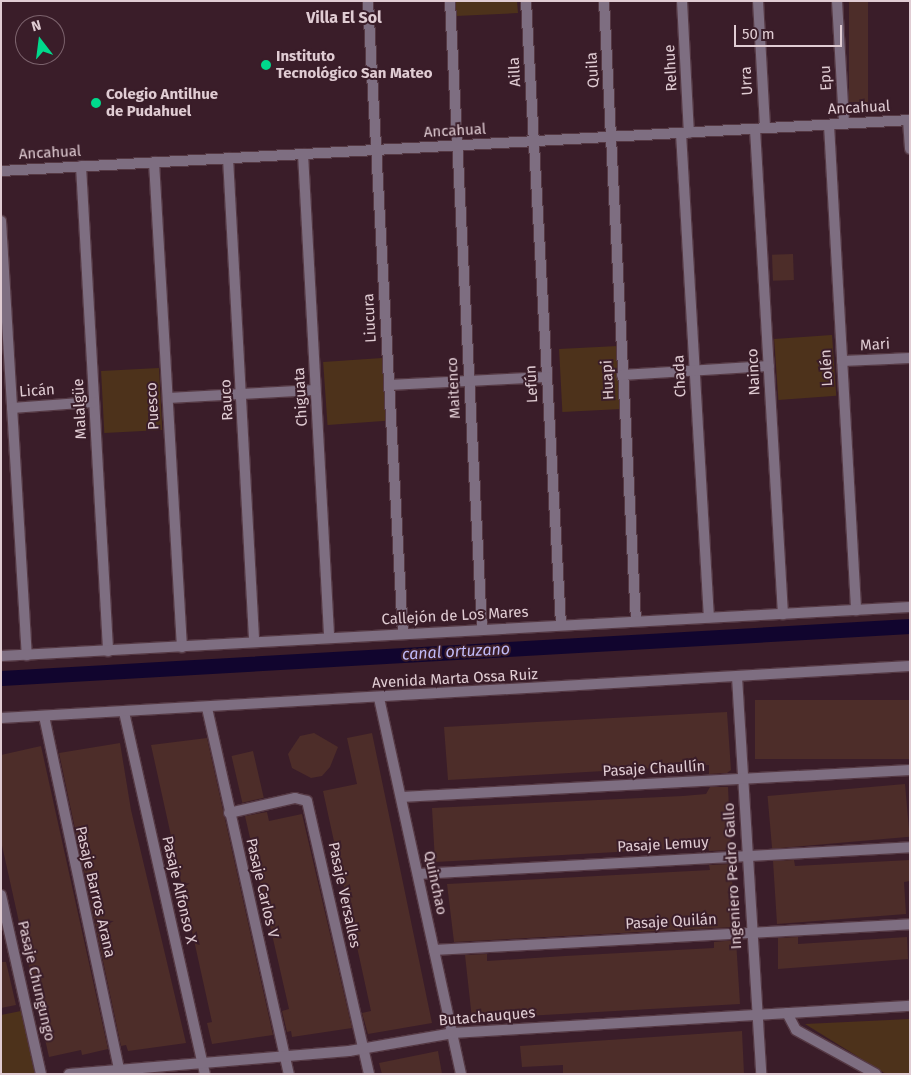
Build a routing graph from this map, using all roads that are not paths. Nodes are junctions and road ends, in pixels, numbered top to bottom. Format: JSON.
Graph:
{"nodes":[{"id":1,"x":368,"y":1,"type":"edge"},
{"id":2,"x":450,"y":1,"type":"edge"},
{"id":3,"x":526,"y":1,"type":"edge"},
{"id":4,"x":604,"y":1,"type":"edge"},
{"id":5,"x":682,"y":1,"type":"edge"},
{"id":6,"x":758,"y":1,"type":"edge"},
{"id":7,"x":837,"y":1,"type":"edge"},
{"id":8,"x":909,"y":120,"type":"edge"},
{"id":9,"x":844,"y":124,"type":"junction"},
{"id":10,"x":829,"y":125,"type":"junction"},
{"id":11,"x":760,"y":128,"type":"junction"},
{"id":12,"x":686,"y":133,"type":"junction"},
{"id":13,"x":612,"y":137,"type":"junction"},
{"id":14,"x":534,"y":141,"type":"junction"},
{"id":15,"x":455,"y":146,"type":"junction"},
{"id":16,"x":910,"y":149,"type":"edge"},
{"id":17,"x":376,"y":150,"type":"junction"},
{"id":18,"x":303,"y":154,"type":"junction"},
{"id":19,"x":228,"y":158,"type":"junction"},
{"id":20,"x":154,"y":162,"type":"junction"},
{"id":21,"x":81,"y":166,"type":"junction"},
{"id":22,"x":1,"y":171,"type":"edge"},
{"id":23,"x":1,"y":220,"type":"edge"},
{"id":24,"x":910,"y":358,"type":"edge"},
{"id":25,"x":842,"y":361,"type":"junction"},
{"id":26,"x":769,"y":366,"type":"junction"},
{"id":27,"x":695,"y":370,"type":"junction"},
{"id":28,"x":622,"y":375,"type":"junction"},
{"id":29,"x":547,"y":377,"type":"junction"},
{"id":30,"x":468,"y":381,"type":"junction"},
{"id":31,"x":389,"y":384,"type":"junction"},
{"id":32,"x":315,"y":390,"type":"junction"},
{"id":33,"x":242,"y":394,"type":"junction"},
{"id":34,"x":168,"y":398,"type":"junction"},
{"id":35,"x":94,"y":402,"type":"junction"},
{"id":36,"x":12,"y":408,"type":"junction"},
{"id":37,"x":910,"y":607,"type":"edge"},
{"id":38,"x":856,"y":610,"type":"junction"},
{"id":39,"x":783,"y":614,"type":"junction"},
{"id":40,"x":709,"y":618,"type":"junction"},
{"id":41,"x":636,"y":621,"type":"junction"},
{"id":42,"x":561,"y":625,"type":"junction"},
{"id":43,"x":482,"y":629,"type":"junction"},
{"id":44,"x":403,"y":634,"type":"junction"},
{"id":45,"x":329,"y":638,"type":"junction"},
{"id":46,"x":254,"y":641,"type":"junction"},
{"id":47,"x":182,"y":647,"type":"junction"},
{"id":48,"x":108,"y":651,"type":"junction"},
{"id":49,"x":27,"y":655,"type":"junction"},
{"id":50,"x":1,"y":656,"type":"edge"},
{"id":51,"x":910,"y":666,"type":"edge"},
{"id":52,"x":737,"y":677,"type":"junction"},
{"id":53,"x":379,"y":698,"type":"junction"},
{"id":54,"x":207,"y":708,"type":"junction"},
{"id":55,"x":124,"y":712,"type":"junction"},
{"id":56,"x":44,"y":716,"type":"junction"},
{"id":57,"x":1,"y":718,"type":"edge"},
{"id":58,"x":910,"y":770,"type":"edge"},
{"id":59,"x":743,"y":779,"type":"junction"},
{"id":60,"x":401,"y":797,"type":"junction"},
{"id":61,"x":229,"y":814,"type":"junction"},
{"id":62,"x":910,"y":847,"type":"edge"},
{"id":63,"x":747,"y":856,"type":"junction"},
{"id":64,"x":418,"y":874,"type":"junction"},
{"id":65,"x":1,"y":895,"type":"edge"},
{"id":66,"x":910,"y":924,"type":"edge"},
{"id":67,"x":752,"y":932,"type":"junction"},
{"id":68,"x":434,"y":950,"type":"junction"},
{"id":69,"x":910,"y":1006,"type":"edge"},
{"id":70,"x":787,"y":1013,"type":"junction"},
{"id":71,"x":756,"y":1015,"type":"junction"},
{"id":72,"x":453,"y":1033,"type":"junction"},
{"id":73,"x":363,"y":1049,"type":"junction"},
{"id":74,"x":285,"y":1056,"type":"junction"},
{"id":75,"x":203,"y":1063,"type":"junction"},
{"id":76,"x":120,"y":1072,"type":"edge"},
{"id":77,"x":41,"y":1074,"type":"edge"},
{"id":78,"x":69,"y":1074,"type":"edge"},
{"id":79,"x":205,"y":1074,"type":"edge"},
{"id":80,"x":289,"y":1074,"type":"edge"},
{"id":81,"x":369,"y":1074,"type":"edge"},
{"id":82,"x":461,"y":1074,"type":"edge"},
{"id":83,"x":761,"y":1074,"type":"edge"},
{"id":84,"x":876,"y":1074,"type":"edge"}],
"edges":[{"from":1,"to":17,"type":"street","name":"Liucura"},
{"from":2,"to":15,"type":"street","name":"Maitenco"},
{"from":3,"to":14,"type":"street","name":"Ailla"},
{"from":4,"to":13,"type":"street","name":"Quila"},
{"from":5,"to":12,"type":"street","name":"Relhue"},
{"from":6,"to":11,"type":"street","name":"Urra"},
{"from":7,"to":9,"type":"street","name":"Epu"},
{"from":8,"to":9,"type":"street","name":"Ancahual"},
{"from":8,"to":16,"type":"street"},
{"from":9,"to":10,"type":"street","name":"Ancahual"},
{"from":10,"to":11,"type":"street","name":"Ancahual"},
{"from":10,"to":25,"type":"street","name":"Lolén"},
{"from":11,"to":12,"type":"street","name":"Ancahual"},
{"from":11,"to":26,"type":"street","name":"Nainco"},
{"from":12,"to":13,"type":"street","name":"Ancahual"},
{"from":12,"to":27,"type":"street","name":"Chada"},
{"from":13,"to":14,"type":"street","name":"Ancahual"},
{"from":13,"to":28,"type":"street","name":"Huapi"},
{"from":14,"to":15,"type":"street","name":"Ancahual"},
{"from":14,"to":29,"type":"street","name":"Lefún"},
{"from":15,"to":17,"type":"street","name":"Ancahual"},
{"from":15,"to":30,"type":"street","name":"Maitenco"},
{"from":17,"to":18,"type":"street","name":"Ancahual"},
{"from":17,"to":31,"type":"street","name":"Liucura"},
{"from":18,"to":19,"type":"street","name":"Ancahual"},
{"from":18,"to":32,"type":"street","name":"Chiguata"},
{"from":19,"to":20,"type":"street","name":"Ancahual"},
{"from":19,"to":33,"type":"street","name":"Rauco"},
{"from":20,"to":21,"type":"street","name":"Ancahual"},
{"from":20,"to":34,"type":"street","name":"Puesco"},
{"from":21,"to":22,"type":"street","name":"Ancahual"},
{"from":21,"to":35,"type":"street","name":"Malalgüe"},
{"from":23,"to":36,"type":"street"},
{"from":24,"to":25,"type":"street","name":"Mari"},
{"from":25,"to":38,"type":"street","name":"Lolén"},
{"from":26,"to":27,"type":"street"},
{"from":26,"to":39,"type":"street","name":"Nainco"},
{"from":27,"to":28,"type":"street"},
{"from":27,"to":40,"type":"street","name":"Chada"},
{"from":28,"to":41,"type":"street","name":"Huapi"},
{"from":29,"to":30,"type":"street"},
{"from":29,"to":42,"type":"street","name":"Lefún"},
{"from":30,"to":31,"type":"street"},
{"from":30,"to":43,"type":"street","name":"Maitenco"},
{"from":31,"to":44,"type":"street","name":"Liucura"},
{"from":32,"to":33,"type":"street"},
{"from":32,"to":45,"type":"street","name":"Chiguata"},
{"from":33,"to":34,"type":"street"},
{"from":33,"to":46,"type":"street","name":"Rauco"},
{"from":34,"to":47,"type":"street","name":"Puesco"},
{"from":35,"to":36,"type":"street","name":"Licán"},
{"from":35,"to":48,"type":"street","name":"Malalgüe"},
{"from":36,"to":49,"type":"street"},
{"from":37,"to":38,"type":"street","name":"Callejón de Los Mares"},
{"from":38,"to":39,"type":"street","name":"Callejón de Los Mares"},
{"from":39,"to":40,"type":"street","name":"Callejón de Los Mares"},
{"from":40,"to":41,"type":"street","name":"Callejón de Los Mares"},
{"from":41,"to":42,"type":"street","name":"Callejón de Los Mares"},
{"from":42,"to":43,"type":"street","name":"Callejón de Los Mares"},
{"from":43,"to":44,"type":"street","name":"Callejón de Los Mares"},
{"from":44,"to":45,"type":"street","name":"Callejón de Los Mares"},
{"from":45,"to":46,"type":"street","name":"Callejón de Los Mares"},
{"from":46,"to":47,"type":"street","name":"Callejón de Los Mares"},
{"from":47,"to":48,"type":"street","name":"Callejón de Los Mares"},
{"from":48,"to":49,"type":"street","name":"Callejón de Los Mares"},
{"from":49,"to":50,"type":"street","name":"Callejón de Los Mares"},
{"from":51,"to":52,"type":"street","name":"Avenida Marta Ossa Ruiz"},
{"from":52,"to":53,"type":"street","name":"Avenida Marta Ossa Ruiz"},
{"from":52,"to":59,"type":"street","name":"Ingeniero Pedro Gallo"},
{"from":53,"to":54,"type":"street","name":"Avenida Marta Ossa Ruiz"},
{"from":53,"to":60,"type":"street","name":"Quinchao"},
{"from":54,"to":55,"type":"street","name":"Avenida Marta Ossa Ruiz"},
{"from":54,"to":61,"type":"street","name":"Pasaje Carlos V"},
{"from":55,"to":56,"type":"street","name":"Avenida Marta Ossa Ruiz"},
{"from":55,"to":75,"type":"street","name":"Pasaje Alfonso X"},
{"from":56,"to":57,"type":"street","name":"Avenida Marta Ossa Ruiz"},
{"from":56,"to":76,"type":"street","name":"Pasaje Barros Arana"},
{"from":58,"to":59,"type":"street","name":"Pasaje Chaullín"},
{"from":59,"to":60,"type":"street","name":"Pasaje Chaullín"},
{"from":59,"to":63,"type":"street","name":"Ingeniero Pedro Gallo"},
{"from":60,"to":64,"type":"street","name":"Quinchao"},
{"from":61,"to":73,"type":"street","name":"Pasaje Versalles"},
{"from":61,"to":74,"type":"street","name":"Pasaje Carlos V"},
{"from":62,"to":63,"type":"street","name":"Pasaje Lemuy"},
{"from":63,"to":64,"type":"street","name":"Pasaje Lemuy"},
{"from":63,"to":67,"type":"street","name":"Ingeniero Pedro Gallo"},
{"from":64,"to":68,"type":"street","name":"Quinchao"},
{"from":65,"to":77,"type":"street","name":"Pasaje Chungungo"},
{"from":66,"to":67,"type":"street","name":"Pasaje Quilán"},
{"from":67,"to":68,"type":"street","name":"Pasaje Quilán"},
{"from":67,"to":71,"type":"street","name":"Ingeniero Pedro Gallo"},
{"from":68,"to":72,"type":"street","name":"Quinchao"},
{"from":69,"to":70,"type":"street","name":"Butachauques"},
{"from":70,"to":71,"type":"street","name":"Butachauques"},
{"from":70,"to":84,"type":"street"},
{"from":71,"to":72,"type":"street","name":"Butachauques"},
{"from":71,"to":83,"type":"street","name":"Ingeniero Pedro Gallo"},
{"from":72,"to":73,"type":"street","name":"Butachauques"},
{"from":72,"to":82,"type":"street","name":"Quinchao"},
{"from":73,"to":74,"type":"street","name":"Butachauques"},
{"from":73,"to":81,"type":"street","name":"Pasaje Versalles"},
{"from":74,"to":75,"type":"street","name":"Butachauques"},
{"from":74,"to":80,"type":"street","name":"Pasaje Carlos V"},
{"from":75,"to":76,"type":"street","name":"Butachauques"},
{"from":75,"to":79,"type":"street","name":"Pasaje Alfonso X"},
{"from":76,"to":78,"type":"street","name":"Butachauques"}]}
